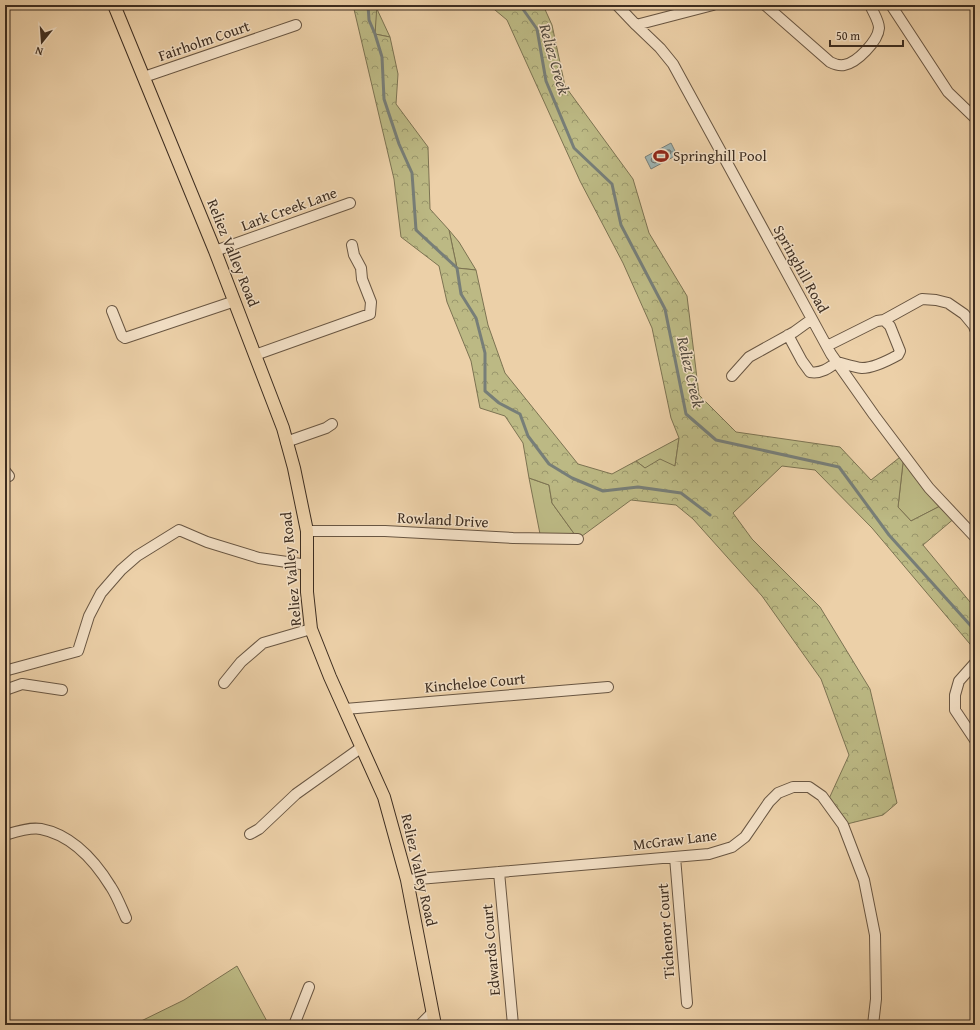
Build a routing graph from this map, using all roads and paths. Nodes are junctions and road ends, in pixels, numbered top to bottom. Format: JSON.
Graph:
{"nodes":[{"id":1,"x":114,"y":5,"type":"edge"},
{"id":2,"x":618,"y":5,"type":"edge"},
{"id":3,"x":713,"y":5,"type":"edge"},
{"id":4,"x":765,"y":5,"type":"edge"},
{"id":5,"x":870,"y":5,"type":"edge"},
{"id":6,"x":891,"y":5,"type":"edge"},
{"id":7,"x":296,"y":25,"type":"dead end"},
{"id":8,"x":636,"y":25,"type":"junction"},
{"id":9,"x":144,"y":77,"type":"junction"},
{"id":10,"x":975,"y":118,"type":"edge"},
{"id":11,"x":350,"y":203,"type":"dead end"},
{"id":12,"x":352,"y":245,"type":"dead end"},
{"id":13,"x":215,"y":251,"type":"junction"},
{"id":14,"x":235,"y":301,"type":"junction"},
{"id":15,"x":112,"y":311,"type":"dead end"},
{"id":16,"x":812,"y":319,"type":"junction"},
{"id":17,"x":884,"y":320,"type":"junction"},
{"id":18,"x":975,"y":329,"type":"edge"},
{"id":19,"x":788,"y":335,"type":"junction"},
{"id":20,"x":827,"y":346,"type":"junction"},
{"id":21,"x":255,"y":355,"type":"junction"},
{"id":22,"x":837,"y":362,"type":"junction"},
{"id":23,"x":732,"y":376,"type":"dead end"},
{"id":24,"x":332,"y":424,"type":"dead end"},
{"id":25,"x":286,"y":442,"type":"junction"},
{"id":26,"x":307,"y":531,"type":"junction"},
{"id":27,"x":975,"y":537,"type":"edge"},
{"id":28,"x":578,"y":539,"type":"dead end"},
{"id":29,"x":308,"y":565,"type":"junction"},
{"id":30,"x":311,"y":629,"type":"junction"},
{"id":31,"x":975,"y":663,"type":"edge"},
{"id":32,"x":8,"y":670,"type":"dead end"},
{"id":33,"x":224,"y":683,"type":"dead end"},
{"id":34,"x":608,"y":687,"type":"dead end"},
{"id":35,"x":5,"y":690,"type":"edge"},
{"id":36,"x":62,"y":690,"type":"dead end"},
{"id":37,"x":345,"y":709,"type":"junction"},
{"id":38,"x":975,"y":740,"type":"edge"},
{"id":39,"x":362,"y":748,"type":"junction"},
{"id":40,"x":250,"y":834,"type":"dead end"},
{"id":41,"x":5,"y":836,"type":"edge"},
{"id":42,"x":675,"y":857,"type":"junction"},
{"id":43,"x":499,"y":872,"type":"junction"},
{"id":44,"x":407,"y":880,"type":"junction"},
{"id":45,"x":126,"y":918,"type":"dead end"},
{"id":46,"x":309,"y":987,"type":"dead end"},
{"id":47,"x":687,"y":1003,"type":"dead end"},
{"id":48,"x":433,"y":1012,"type":"junction"},
{"id":49,"x":294,"y":1025,"type":"edge"},
{"id":50,"x":420,"y":1025,"type":"edge"},
{"id":51,"x":435,"y":1025,"type":"edge"},
{"id":52,"x":513,"y":1025,"type":"edge"},
{"id":53,"x":873,"y":1025,"type":"edge"}],
"edges":[{"from":1,"to":9,"type":"main road","name":"Reliez Valley Road"},
{"from":2,"to":8,"type":"street","name":"Springhill Road"},
{"from":3,"to":8,"type":"street"},
{"from":4,"to":5,"type":"street"},
{"from":6,"to":10,"type":"street"},
{"from":7,"to":9,"type":"street","name":"Fairholm Court"},
{"from":8,"to":16,"type":"street","name":"Springhill Road"},
{"from":9,"to":13,"type":"main road","name":"Reliez Valley Road"},
{"from":11,"to":13,"type":"street","name":"Lark Creek Lane"},
{"from":12,"to":21,"type":"street"},
{"from":13,"to":14,"type":"main road","name":"Reliez Valley Road"},
{"from":14,"to":15,"type":"street"},
{"from":14,"to":21,"type":"main road","name":"Reliez Valley Road"},
{"from":16,"to":19,"type":"street"},
{"from":16,"to":20,"type":"street","name":"Springhill Road"},
{"from":17,"to":18,"type":"street"},
{"from":17,"to":20,"type":"street"},
{"from":17,"to":22,"type":"street"},
{"from":19,"to":22,"type":"street"},
{"from":19,"to":23,"type":"street"},
{"from":20,"to":22,"type":"street","name":"Springhill Road"},
{"from":21,"to":25,"type":"main road","name":"Reliez Valley Road"},
{"from":22,"to":27,"type":"street","name":"Springhill Road"},
{"from":24,"to":25,"type":"street"},
{"from":25,"to":26,"type":"main road","name":"Reliez Valley Road"},
{"from":26,"to":28,"type":"street","name":"Rowland Drive"},
{"from":26,"to":29,"type":"main road","name":"Reliez Valley Road"},
{"from":29,"to":30,"type":"main road","name":"Reliez Valley Road"},
{"from":29,"to":32,"type":"street"},
{"from":30,"to":33,"type":"street"},
{"from":30,"to":37,"type":"main road","name":"Reliez Valley Road"},
{"from":31,"to":38,"type":"street"},
{"from":34,"to":37,"type":"street","name":"Kincheloe Court"},
{"from":35,"to":36,"type":"street"},
{"from":37,"to":39,"type":"main road","name":"Reliez Valley Road"},
{"from":39,"to":40,"type":"street"},
{"from":39,"to":44,"type":"main road","name":"Reliez Valley Road"},
{"from":41,"to":45,"type":"street"},
{"from":42,"to":43,"type":"street","name":"McGraw Lane"},
{"from":42,"to":47,"type":"street","name":"Tichenor Court"},
{"from":42,"to":53,"type":"street","name":"McGraw Lane"},
{"from":43,"to":44,"type":"street","name":"McGraw Lane"},
{"from":43,"to":52,"type":"street","name":"Edwards Court"},
{"from":44,"to":48,"type":"main road","name":"Reliez Valley Road"},
{"from":46,"to":49,"type":"street"},
{"from":48,"to":50,"type":"street"},
{"from":48,"to":51,"type":"main road","name":"Reliez Valley Road"}]}
